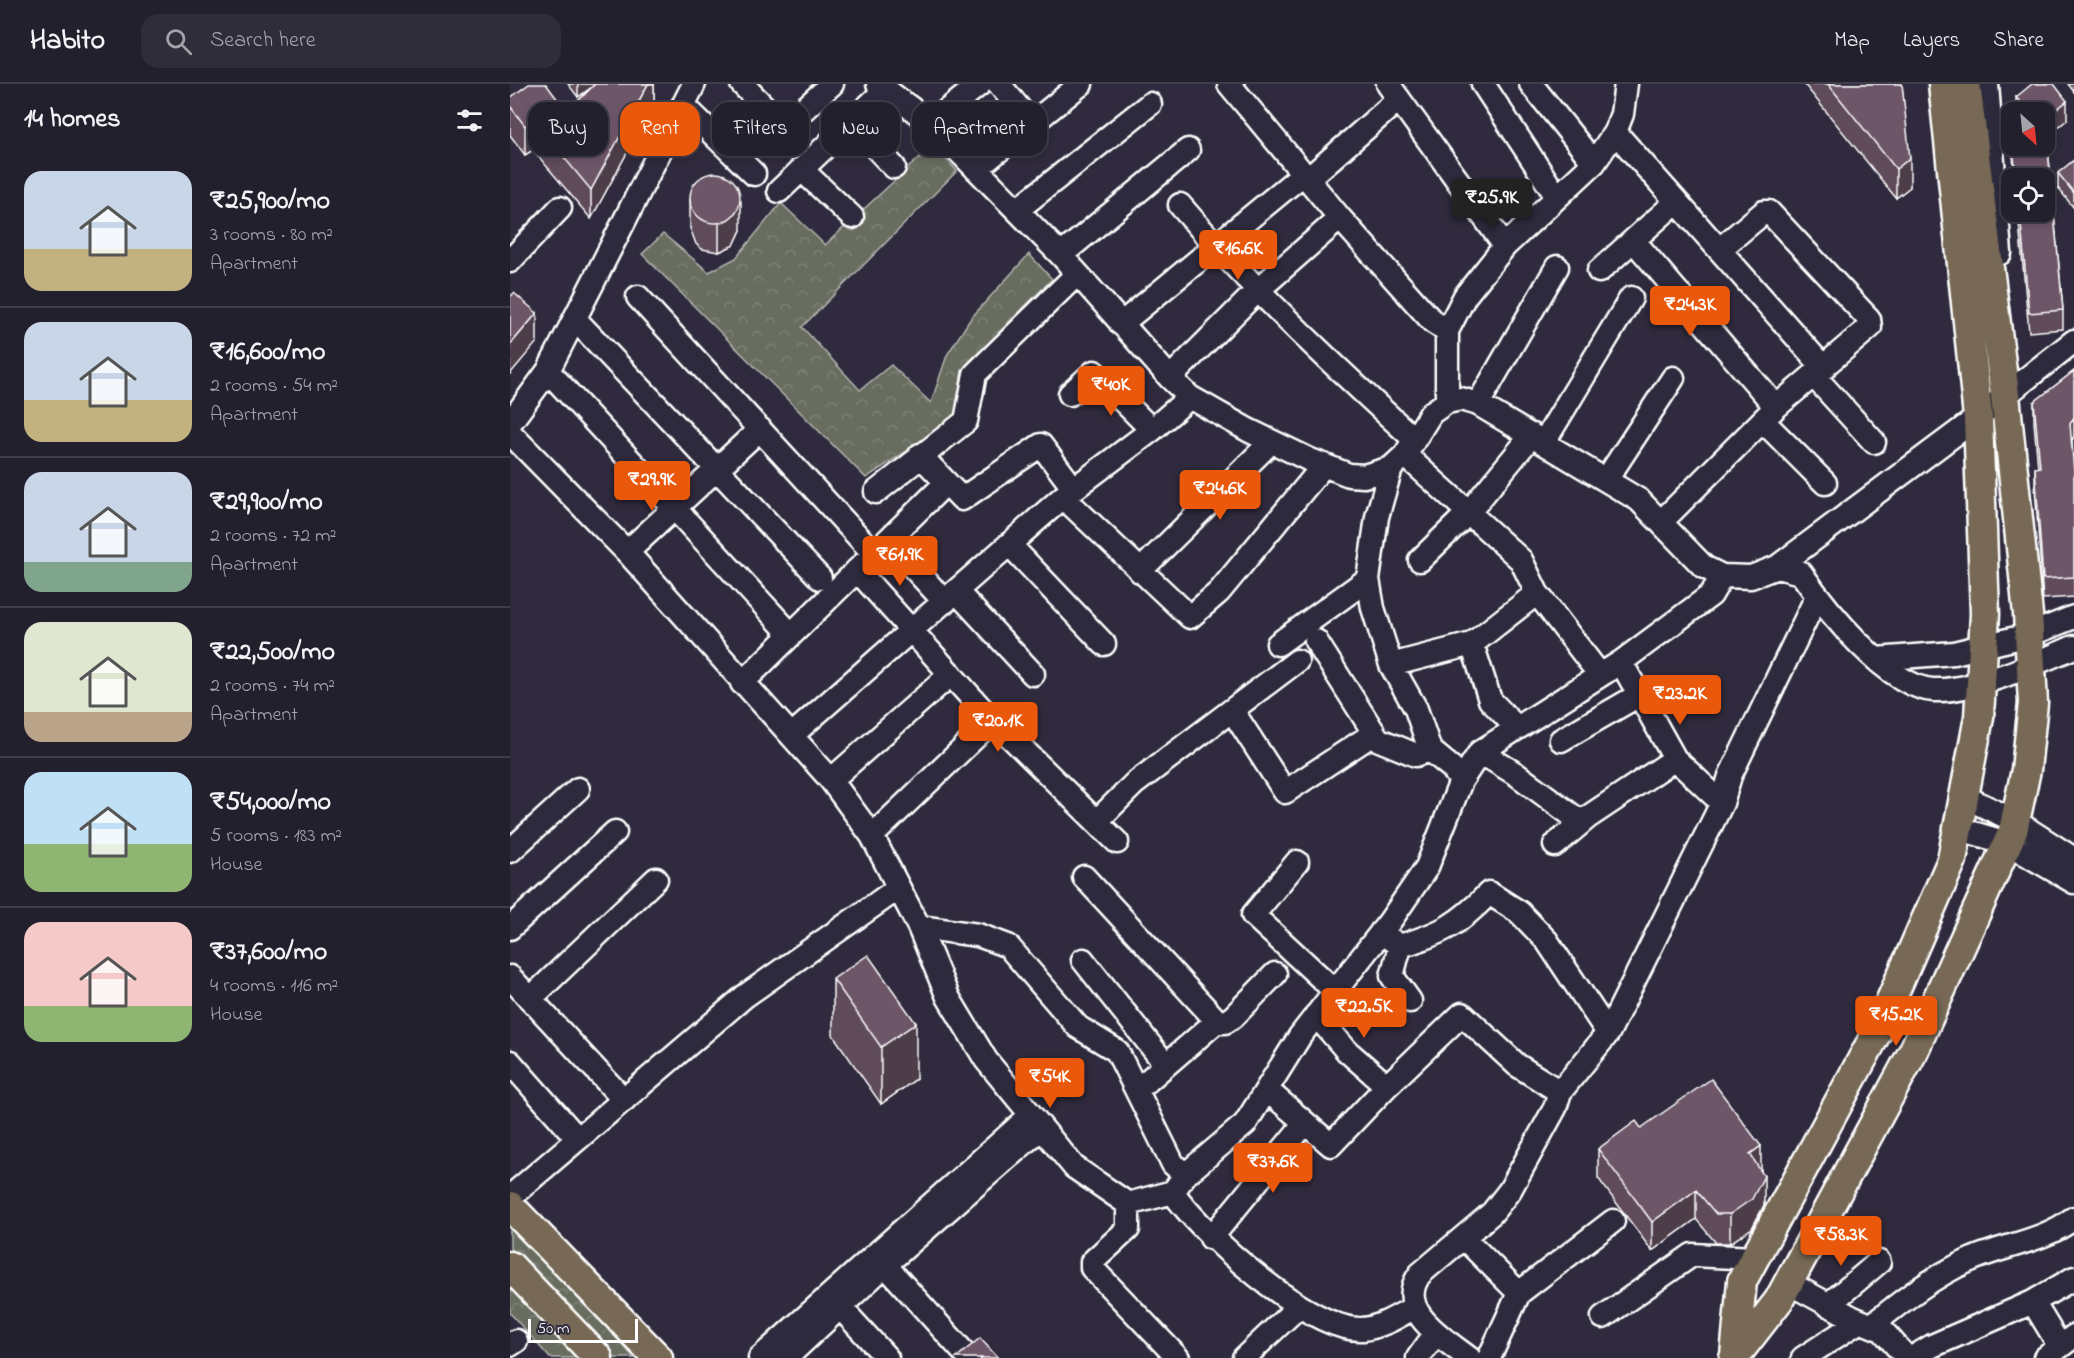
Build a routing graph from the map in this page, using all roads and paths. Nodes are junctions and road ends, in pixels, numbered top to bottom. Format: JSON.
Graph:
{"nodes":[{"id":1,"x":694,"y":84,"type":"edge"},
{"id":2,"x":742,"y":84,"type":"edge"},
{"id":3,"x":832,"y":84,"type":"edge"},
{"id":4,"x":980,"y":84,"type":"edge"},
{"id":5,"x":999,"y":84,"type":"edge"},
{"id":6,"x":1081,"y":84,"type":"edge"},
{"id":7,"x":1229,"y":84,"type":"edge"},
{"id":8,"x":1483,"y":84,"type":"edge"},
{"id":9,"x":1532,"y":84,"type":"edge"},
{"id":10,"x":1626,"y":84,"type":"edge"},
{"id":11,"x":1943,"y":84,"type":"edge"},
{"id":12,"x":1966,"y":84,"type":"edge"},
{"id":13,"x":1987,"y":84,"type":"edge"},
{"id":14,"x":888,"y":88,"type":"edge"},
{"id":15,"x":1393,"y":92,"type":"edge"},
{"id":16,"x":685,"y":102,"type":"edge"},
{"id":17,"x":873,"y":102,"type":"edge"},
{"id":18,"x":957,"y":102,"type":"edge"},
{"id":19,"x":1014,"y":102,"type":"edge"},
{"id":20,"x":1150,"y":104,"type":"dead end"},
{"id":21,"x":912,"y":108,"type":"edge"},
{"id":22,"x":1047,"y":112,"type":"edge"},
{"id":23,"x":700,"y":122,"type":"edge"},
{"id":24,"x":1615,"y":132,"type":"junction"},
{"id":25,"x":821,"y":150,"type":"edge"},
{"id":26,"x":1188,"y":150,"type":"dead end"},
{"id":27,"x":657,"y":156,"type":"edge"},
{"id":28,"x":883,"y":156,"type":"edge"},
{"id":29,"x":963,"y":156,"type":"edge"},
{"id":30,"x":992,"y":156,"type":"edge"},
{"id":31,"x":1594,"y":163,"type":"junction"},
{"id":32,"x":894,"y":167,"type":"dead end"},
{"id":33,"x":801,"y":169,"type":"junction"},
{"id":34,"x":976,"y":169,"type":"junction"},
{"id":35,"x":754,"y":174,"type":"dead end"},
{"id":36,"x":1306,"y":176,"type":"junction"},
{"id":37,"x":779,"y":191,"type":"dead end"},
{"id":38,"x":1557,"y":197,"type":"junction"},
{"id":39,"x":1676,"y":202,"type":"junction"},
{"id":40,"x":1180,"y":205,"type":"dead end"},
{"id":41,"x":560,"y":208,"type":"dead end"},
{"id":42,"x":1017,"y":210,"type":"junction"},
{"id":43,"x":852,"y":217,"type":"dead end"},
{"id":44,"x":1340,"y":218,"type":"junction"},
{"id":45,"x":1634,"y":241,"type":"junction"},
{"id":46,"x":1215,"y":246,"type":"junction"},
{"id":47,"x":1505,"y":246,"type":"junction"},
{"id":48,"x":1720,"y":249,"type":"junction"},
{"id":49,"x":1061,"y":255,"type":"junction"},
{"id":50,"x":510,"y":261,"type":"edge"},
{"id":51,"x":1557,"y":267,"type":"dead end"},
{"id":52,"x":1599,"y":272,"type":"dead end"},
{"id":53,"x":1077,"y":274,"type":"junction"},
{"id":54,"x":1257,"y":291,"type":"junction"},
{"id":55,"x":638,"y":297,"type":"dead end"},
{"id":56,"x":1631,"y":298,"type":"dead end"},
{"id":57,"x":575,"y":319,"type":"junction"},
{"id":58,"x":1121,"y":324,"type":"junction"},
{"id":59,"x":1447,"y":331,"type":"junction"},
{"id":60,"x":2071,"y":352,"type":"edge"},
{"id":61,"x":548,"y":371,"type":"junction"},
{"id":62,"x":1819,"y":372,"type":"junction"},
{"id":63,"x":1170,"y":378,"type":"junction"},
{"id":64,"x":1672,"y":378,"type":"dead end"},
{"id":65,"x":2011,"y":391,"type":"junction"},
{"id":66,"x":1070,"y":393,"type":"dead end"},
{"id":67,"x":1190,"y":398,"type":"junction"},
{"id":68,"x":1447,"y":402,"type":"junction"},
{"id":69,"x":1478,"y":404,"type":"junction"},
{"id":70,"x":1769,"y":414,"type":"junction"},
{"id":71,"x":1978,"y":417,"type":"junction"},
{"id":72,"x":510,"y":423,"type":"edge"},
{"id":73,"x":760,"y":429,"type":"junction"},
{"id":74,"x":1152,"y":430,"type":"junction"},
{"id":75,"x":510,"y":433,"type":"edge"},
{"id":76,"x":1538,"y":438,"type":"junction"},
{"id":77,"x":1271,"y":442,"type":"junction"},
{"id":78,"x":1874,"y":442,"type":"dead end"},
{"id":79,"x":1403,"y":454,"type":"junction"},
{"id":80,"x":920,"y":455,"type":"junction"},
{"id":81,"x":1324,"y":465,"type":"junction"},
{"id":82,"x":717,"y":468,"type":"junction"},
{"id":83,"x":1606,"y":480,"type":"junction"},
{"id":84,"x":1825,"y":483,"type":"dead end"},
{"id":85,"x":945,"y":484,"type":"junction"},
{"id":86,"x":876,"y":492,"type":"dead end"},
{"id":87,"x":1069,"y":493,"type":"junction"},
{"id":88,"x":675,"y":507,"type":"junction"},
{"id":89,"x":1469,"y":512,"type":"junction"},
{"id":90,"x":1661,"y":522,"type":"junction"},
{"id":91,"x":888,"y":540,"type":"junction"},
{"id":92,"x":1009,"y":544,"type":"junction"},
{"id":93,"x":866,"y":545,"type":"dead end"},
{"id":94,"x":627,"y":552,"type":"junction"},
{"id":95,"x":1420,"y":560,"type":"dead end"},
{"id":96,"x":1777,"y":567,"type":"junction"},
{"id":97,"x":857,"y":570,"type":"junction"},
{"id":98,"x":1140,"y":571,"type":"junction"},
{"id":99,"x":1722,"y":576,"type":"junction"},
{"id":100,"x":820,"y":578,"type":"dead end"},
{"id":101,"x":1368,"y":579,"type":"junction"},
{"id":102,"x":1537,"y":593,"type":"junction"},
{"id":103,"x":1817,"y":596,"type":"junction"},
{"id":104,"x":951,"y":597,"type":"junction"},
{"id":105,"x":2074,"y":617,"type":"edge"},
{"id":106,"x":784,"y":627,"type":"dead end"},
{"id":107,"x":913,"y":630,"type":"junction"},
{"id":108,"x":2029,"y":635,"type":"junction"},
{"id":109,"x":1316,"y":641,"type":"dead end"},
{"id":110,"x":1104,"y":644,"type":"dead end"},
{"id":111,"x":1278,"y":644,"type":"dead end"},
{"id":112,"x":1472,"y":644,"type":"junction"},
{"id":113,"x":1985,"y":646,"type":"junction"},
{"id":114,"x":2074,"y":648,"type":"edge"},
{"id":115,"x":1876,"y":659,"type":"junction"},
{"id":116,"x":1297,"y":661,"type":"dead end"},
{"id":117,"x":1621,"y":662,"type":"junction"},
{"id":118,"x":1391,"y":665,"type":"junction"},
{"id":119,"x":2031,"y":668,"type":"junction"},
{"id":120,"x":951,"y":674,"type":"junction"},
{"id":121,"x":1033,"y":674,"type":"dead end"},
{"id":122,"x":1600,"y":675,"type":"junction"},
{"id":123,"x":1983,"y":681,"type":"junction"},
{"id":124,"x":742,"y":683,"type":"junction"},
{"id":125,"x":1639,"y":695,"type":"junction"},
{"id":126,"x":1232,"y":710,"type":"junction"},
{"id":127,"x":993,"y":720,"type":"junction"},
{"id":128,"x":1516,"y":727,"type":"junction"},
{"id":129,"x":792,"y":735,"type":"junction"},
{"id":130,"x":1378,"y":739,"type":"junction"},
{"id":131,"x":1561,"y":740,"type":"dead end"},
{"id":132,"x":1430,"y":750,"type":"junction"},
{"id":133,"x":1480,"y":752,"type":"junction"},
{"id":134,"x":1675,"y":759,"type":"junction"},
{"id":135,"x":831,"y":780,"type":"junction"},
{"id":136,"x":1461,"y":781,"type":"junction"},
{"id":137,"x":578,"y":789,"type":"dead end"},
{"id":138,"x":1965,"y":797,"type":"junction"},
{"id":139,"x":1722,"y":804,"type":"junction"},
{"id":140,"x":1097,"y":821,"type":"junction"},
{"id":141,"x":1581,"y":822,"type":"junction"},
{"id":142,"x":1960,"y":829,"type":"junction"},
{"id":143,"x":615,"y":832,"type":"dead end"},
{"id":144,"x":2011,"y":832,"type":"junction"},
{"id":145,"x":872,"y":836,"type":"junction"},
{"id":146,"x":1117,"y":842,"type":"dead end"},
{"id":147,"x":1555,"y":845,"type":"dead end"},
{"id":148,"x":510,"y":851,"type":"edge"},
{"id":149,"x":2074,"y":859,"type":"edge"},
{"id":150,"x":1298,"y":862,"type":"dead end"},
{"id":151,"x":1084,"y":877,"type":"dead end"},
{"id":152,"x":656,"y":879,"type":"dead end"},
{"id":153,"x":2074,"y":882,"type":"edge"},
{"id":154,"x":897,"y":889,"type":"junction"},
{"id":155,"x":919,"y":927,"type":"junction"},
{"id":156,"x":510,"y":928,"type":"edge"},
{"id":157,"x":1381,"y":932,"type":"junction"},
{"id":158,"x":1400,"y":946,"type":"junction"},
{"id":159,"x":1083,"y":960,"type":"dead end"},
{"id":160,"x":1275,"y":974,"type":"dead end"},
{"id":161,"x":510,"y":977,"type":"edge"},
{"id":162,"x":1335,"y":991,"type":"junction"},
{"id":163,"x":530,"y":999,"type":"junction"},
{"id":164,"x":1410,"y":1001,"type":"dead end"},
{"id":165,"x":1317,"y":1015,"type":"junction"},
{"id":166,"x":1216,"y":1021,"type":"junction"},
{"id":167,"x":1608,"y":1033,"type":"junction"},
{"id":168,"x":510,"y":1062,"type":"edge"},
{"id":169,"x":1166,"y":1065,"type":"junction"},
{"id":170,"x":1387,"y":1086,"type":"junction"},
{"id":171,"x":1137,"y":1090,"type":"junction"},
{"id":172,"x":1267,"y":1090,"type":"junction"},
{"id":173,"x":1560,"y":1092,"type":"junction"},
{"id":174,"x":624,"y":1100,"type":"junction"},
{"id":175,"x":1035,"y":1123,"type":"junction"},
{"id":176,"x":1304,"y":1124,"type":"junction"},
{"id":177,"x":578,"y":1139,"type":"junction"},
{"id":178,"x":1179,"y":1184,"type":"junction"},
{"id":179,"x":510,"y":1197,"type":"edge"},
{"id":180,"x":1128,"y":1204,"type":"junction"},
{"id":181,"x":510,"y":1206,"type":"edge"},
{"id":182,"x":2074,"y":1218,"type":"edge"},
{"id":183,"x":1613,"y":1221,"type":"dead end"},
{"id":184,"x":1210,"y":1238,"type":"junction"},
{"id":185,"x":1465,"y":1239,"type":"junction"},
{"id":186,"x":1755,"y":1257,"type":"junction"},
{"id":187,"x":1879,"y":1262,"type":"dead end"},
{"id":188,"x":885,"y":1265,"type":"junction"},
{"id":189,"x":510,"y":1266,"type":"edge"},
{"id":190,"x":2074,"y":1278,"type":"edge"},
{"id":191,"x":1789,"y":1283,"type":"junction"},
{"id":192,"x":1519,"y":1293,"type":"junction"},
{"id":193,"x":2033,"y":1302,"type":"junction"},
{"id":194,"x":1828,"y":1305,"type":"junction"},
{"id":195,"x":1299,"y":1306,"type":"junction"},
{"id":196,"x":841,"y":1308,"type":"junction"},
{"id":197,"x":1413,"y":1308,"type":"junction"},
{"id":198,"x":1603,"y":1317,"type":"dead end"},
{"id":199,"x":1866,"y":1323,"type":"junction"},
{"id":200,"x":1436,"y":1333,"type":"junction"},
{"id":201,"x":2059,"y":1346,"type":"edge"},
{"id":202,"x":794,"y":1355,"type":"edge"},
{"id":203,"x":1735,"y":1357,"type":"edge"},
{"id":204,"x":598,"y":1358,"type":"edge"},
{"id":205,"x":658,"y":1358,"type":"edge"},
{"id":206,"x":760,"y":1358,"type":"edge"},
{"id":207,"x":888,"y":1358,"type":"edge"},
{"id":208,"x":969,"y":1358,"type":"edge"},
{"id":209,"x":1178,"y":1358,"type":"edge"},
{"id":210,"x":1244,"y":1358,"type":"edge"},
{"id":211,"x":1419,"y":1358,"type":"edge"},
{"id":212,"x":1469,"y":1358,"type":"edge"},
{"id":213,"x":1490,"y":1358,"type":"edge"},
{"id":214,"x":1803,"y":1358,"type":"edge"},
{"id":215,"x":1907,"y":1358,"type":"edge"},
{"id":216,"x":1911,"y":1358,"type":"edge"}],
"edges":[{"from":1,"to":16,"type":"street"},
{"from":2,"to":3,"type":"street"},
{"from":4,"to":18,"type":"street"},
{"from":5,"to":19,"type":"street"},
{"from":6,"to":22,"type":"street"},
{"from":7,"to":36,"type":"street"},
{"from":8,"to":38,"type":"street"},
{"from":9,"to":31,"type":"street"},
{"from":10,"to":24,"type":"street"},
{"from":11,"to":71,"type":"main road"},
{"from":12,"to":65,"type":"main road"},
{"from":13,"to":65,"type":"street"},
{"from":14,"to":17,"type":"street"},
{"from":14,"to":21,"type":"street"},
{"from":15,"to":36,"type":"street"},
{"from":15,"to":47,"type":"street"},
{"from":20,"to":42,"type":"street"},
{"from":23,"to":35,"type":"street"},
{"from":24,"to":31,"type":"street"},
{"from":24,"to":39,"type":"street"},
{"from":25,"to":33,"type":"street"},
{"from":26,"to":49,"type":"street"},
{"from":27,"to":57,"type":"street"},
{"from":28,"to":32,"type":"street"},
{"from":29,"to":34,"type":"street"},
{"from":30,"to":34,"type":"street"},
{"from":31,"to":38,"type":"street"},
{"from":33,"to":37,"type":"street"},
{"from":33,"to":43,"type":"street"},
{"from":34,"to":42,"type":"street"},
{"from":36,"to":44,"type":"street"},
{"from":36,"to":46,"type":"street"},
{"from":38,"to":47,"type":"street"},
{"from":39,"to":45,"type":"street"},
{"from":39,"to":48,"type":"street"},
{"from":40,"to":46,"type":"street"},
{"from":41,"to":50,"type":"street"},
{"from":42,"to":49,"type":"street"},
{"from":44,"to":54,"type":"street"},
{"from":44,"to":59,"type":"street"},
{"from":45,"to":52,"type":"street"},
{"from":45,"to":70,"type":"street"},
{"from":46,"to":54,"type":"street"},
{"from":46,"to":58,"type":"street"},
{"from":47,"to":59,"type":"street"},
{"from":48,"to":62,"type":"street"},
{"from":48,"to":62,"type":"street"},
{"from":49,"to":53,"type":"street"},
{"from":51,"to":69,"type":"street"},
{"from":53,"to":58,"type":"street"},
{"from":53,"to":80,"type":"street"},
{"from":54,"to":63,"type":"street"},
{"from":54,"to":79,"type":"street"},
{"from":55,"to":73,"type":"street"},
{"from":56,"to":76,"type":"street"},
{"from":57,"to":61,"type":"street"},
{"from":57,"to":82,"type":"street"},
{"from":58,"to":63,"type":"street"},
{"from":59,"to":68,"type":"street"},
{"from":60,"to":65,"type":"street"},
{"from":61,"to":72,"type":"street"},
{"from":61,"to":88,"type":"street"},
{"from":62,"to":70,"type":"street"},
{"from":62,"to":78,"type":"street"},
{"from":63,"to":67,"type":"street"},
{"from":64,"to":83,"type":"street"},
{"from":65,"to":71,"type":"street"},
{"from":65,"to":108,"type":"main road"},
{"from":66,"to":74,"type":"street"},
{"from":67,"to":74,"type":"street"},
{"from":67,"to":77,"type":"street"},
{"from":68,"to":69,"type":"street"},
{"from":68,"to":79,"type":"street"},
{"from":69,"to":76,"type":"street"},
{"from":70,"to":84,"type":"street"},
{"from":70,"to":90,"type":"street"},
{"from":71,"to":96,"type":"street"},
{"from":71,"to":113,"type":"main road"},
{"from":73,"to":82,"type":"street"},
{"from":73,"to":93,"type":"street"},
{"from":74,"to":87,"type":"street"},
{"from":75,"to":94,"type":"street"},
{"from":76,"to":83,"type":"street"},
{"from":76,"to":89,"type":"street"},
{"from":77,"to":81,"type":"street"},
{"from":77,"to":98,"type":"street"},
{"from":79,"to":81,"type":"street"},
{"from":79,"to":89,"type":"street"},
{"from":79,"to":101,"type":"street"},
{"from":80,"to":85,"type":"street"},
{"from":80,"to":86,"type":"street"},
{"from":81,"to":98,"type":"street"},
{"from":82,"to":88,"type":"street"},
{"from":82,"to":100,"type":"street"},
{"from":83,"to":90,"type":"street"},
{"from":85,"to":87,"type":"street"},
{"from":85,"to":91,"type":"street"},
{"from":87,"to":92,"type":"street"},
{"from":87,"to":98,"type":"street"},
{"from":88,"to":94,"type":"street"},
{"from":88,"to":106,"type":"street"},
{"from":89,"to":95,"type":"street"},
{"from":89,"to":102,"type":"street"},
{"from":90,"to":99,"type":"street"},
{"from":91,"to":97,"type":"street"},
{"from":91,"to":104,"type":"street"},
{"from":92,"to":104,"type":"street"},
{"from":92,"to":110,"type":"street"},
{"from":94,"to":124,"type":"street"},
{"from":96,"to":99,"type":"street"},
{"from":96,"to":103,"type":"street"},
{"from":97,"to":107,"type":"street"},
{"from":97,"to":124,"type":"street"},
{"from":99,"to":117,"type":"street"},
{"from":101,"to":111,"type":"street"},
{"from":101,"to":118,"type":"street"},
{"from":102,"to":112,"type":"street"},
{"from":102,"to":122,"type":"street"},
{"from":103,"to":115,"type":"street"},
{"from":103,"to":139,"type":"street"},
{"from":104,"to":107,"type":"street"},
{"from":104,"to":121,"type":"street"},
{"from":105,"to":108,"type":"street"},
{"from":107,"to":120,"type":"street"},
{"from":107,"to":129,"type":"street"},
{"from":108,"to":113,"type":"street"},
{"from":108,"to":119,"type":"main road"},
{"from":109,"to":130,"type":"street"},
{"from":112,"to":118,"type":"street"},
{"from":112,"to":128,"type":"street"},
{"from":113,"to":115,"type":"street"},
{"from":113,"to":123,"type":"main road"},
{"from":114,"to":119,"type":"street"},
{"from":115,"to":123,"type":"street"},
{"from":116,"to":126,"type":"street"},
{"from":117,"to":122,"type":"street"},
{"from":117,"to":125,"type":"street"},
{"from":118,"to":132,"type":"street"},
{"from":119,"to":123,"type":"street"},
{"from":119,"to":144,"type":"main road"},
{"from":120,"to":127,"type":"street"},
{"from":120,"to":135,"type":"street"},
{"from":122,"to":128,"type":"street"},
{"from":123,"to":138,"type":"main road"},
{"from":124,"to":129,"type":"street"},
{"from":125,"to":131,"type":"street"},
{"from":125,"to":134,"type":"street"},
{"from":126,"to":130,"type":"street"},
{"from":126,"to":140,"type":"street"},
{"from":127,"to":140,"type":"street"},
{"from":127,"to":145,"type":"street"},
{"from":128,"to":133,"type":"street"},
{"from":129,"to":135,"type":"street"},
{"from":130,"to":132,"type":"street"},
{"from":132,"to":136,"type":"street"},
{"from":133,"to":136,"type":"street"},
{"from":133,"to":141,"type":"street"},
{"from":134,"to":139,"type":"street"},
{"from":134,"to":141,"type":"street"},
{"from":135,"to":145,"type":"street"},
{"from":136,"to":157,"type":"street"},
{"from":137,"to":148,"type":"street"},
{"from":138,"to":142,"type":"main road"},
{"from":138,"to":144,"type":"street"},
{"from":139,"to":167,"type":"street"},
{"from":140,"to":146,"type":"street"},
{"from":141,"to":147,"type":"street"},
{"from":142,"to":144,"type":"street"},
{"from":142,"to":186,"type":"main road"},
{"from":143,"to":156,"type":"street"},
{"from":144,"to":149,"type":"street"},
{"from":144,"to":153,"type":"street"},
{"from":144,"to":191,"type":"main road"},
{"from":145,"to":154,"type":"street"},
{"from":150,"to":162,"type":"street"},
{"from":151,"to":166,"type":"street"},
{"from":152,"to":163,"type":"street"},
{"from":154,"to":155,"type":"street"},
{"from":154,"to":174,"type":"street"},
{"from":155,"to":171,"type":"street"},
{"from":155,"to":175,"type":"street"},
{"from":157,"to":158,"type":"street"},
{"from":157,"to":162,"type":"street"},
{"from":158,"to":164,"type":"street"},
{"from":158,"to":167,"type":"street"},
{"from":159,"to":169,"type":"street"},
{"from":160,"to":166,"type":"street"},
{"from":161,"to":163,"type":"street"},
{"from":162,"to":165,"type":"street"},
{"from":163,"to":174,"type":"street"},
{"from":165,"to":170,"type":"street"},
{"from":165,"to":172,"type":"street"},
{"from":166,"to":169,"type":"street"},
{"from":167,"to":173,"type":"street"},
{"from":168,"to":177,"type":"street"},
{"from":169,"to":171,"type":"street"},
{"from":170,"to":173,"type":"street"},
{"from":170,"to":176,"type":"street"},
{"from":171,"to":178,"type":"street"},
{"from":172,"to":176,"type":"street"},
{"from":172,"to":178,"type":"street"},
{"from":173,"to":185,"type":"street"},
{"from":174,"to":177,"type":"street"},
{"from":175,"to":180,"type":"street"},
{"from":175,"to":188,"type":"street"},
{"from":175,"to":206,"type":"street"},
{"from":176,"to":184,"type":"street"},
{"from":177,"to":179,"type":"street"},
{"from":178,"to":180,"type":"street"},
{"from":178,"to":184,"type":"street"},
{"from":180,"to":209,"type":"street"},
{"from":181,"to":205,"type":"main road"},
{"from":182,"to":199,"type":"street"},
{"from":183,"to":192,"type":"street"},
{"from":184,"to":195,"type":"street"},
{"from":185,"to":192,"type":"street"},
{"from":185,"to":197,"type":"street"},
{"from":186,"to":198,"type":"street"},
{"from":186,"to":203,"type":"main road"},
{"from":187,"to":194,"type":"street"},
{"from":188,"to":196,"type":"street"},
{"from":188,"to":208,"type":"street"},
{"from":189,"to":204,"type":"main road"},
{"from":190,"to":193,"type":"street"},
{"from":191,"to":194,"type":"street"},
{"from":191,"to":203,"type":"main road"},
{"from":192,"to":213,"type":"street"},
{"from":193,"to":201,"type":"street"},
{"from":193,"to":216,"type":"street"},
{"from":194,"to":199,"type":"street"},
{"from":195,"to":197,"type":"street"},
{"from":195,"to":210,"type":"street"},
{"from":196,"to":202,"type":"street"},
{"from":196,"to":207,"type":"street"},
{"from":197,"to":200,"type":"street"},
{"from":199,"to":214,"type":"street"},
{"from":199,"to":215,"type":"street"},
{"from":200,"to":211,"type":"street"},
{"from":200,"to":212,"type":"street"}]}
